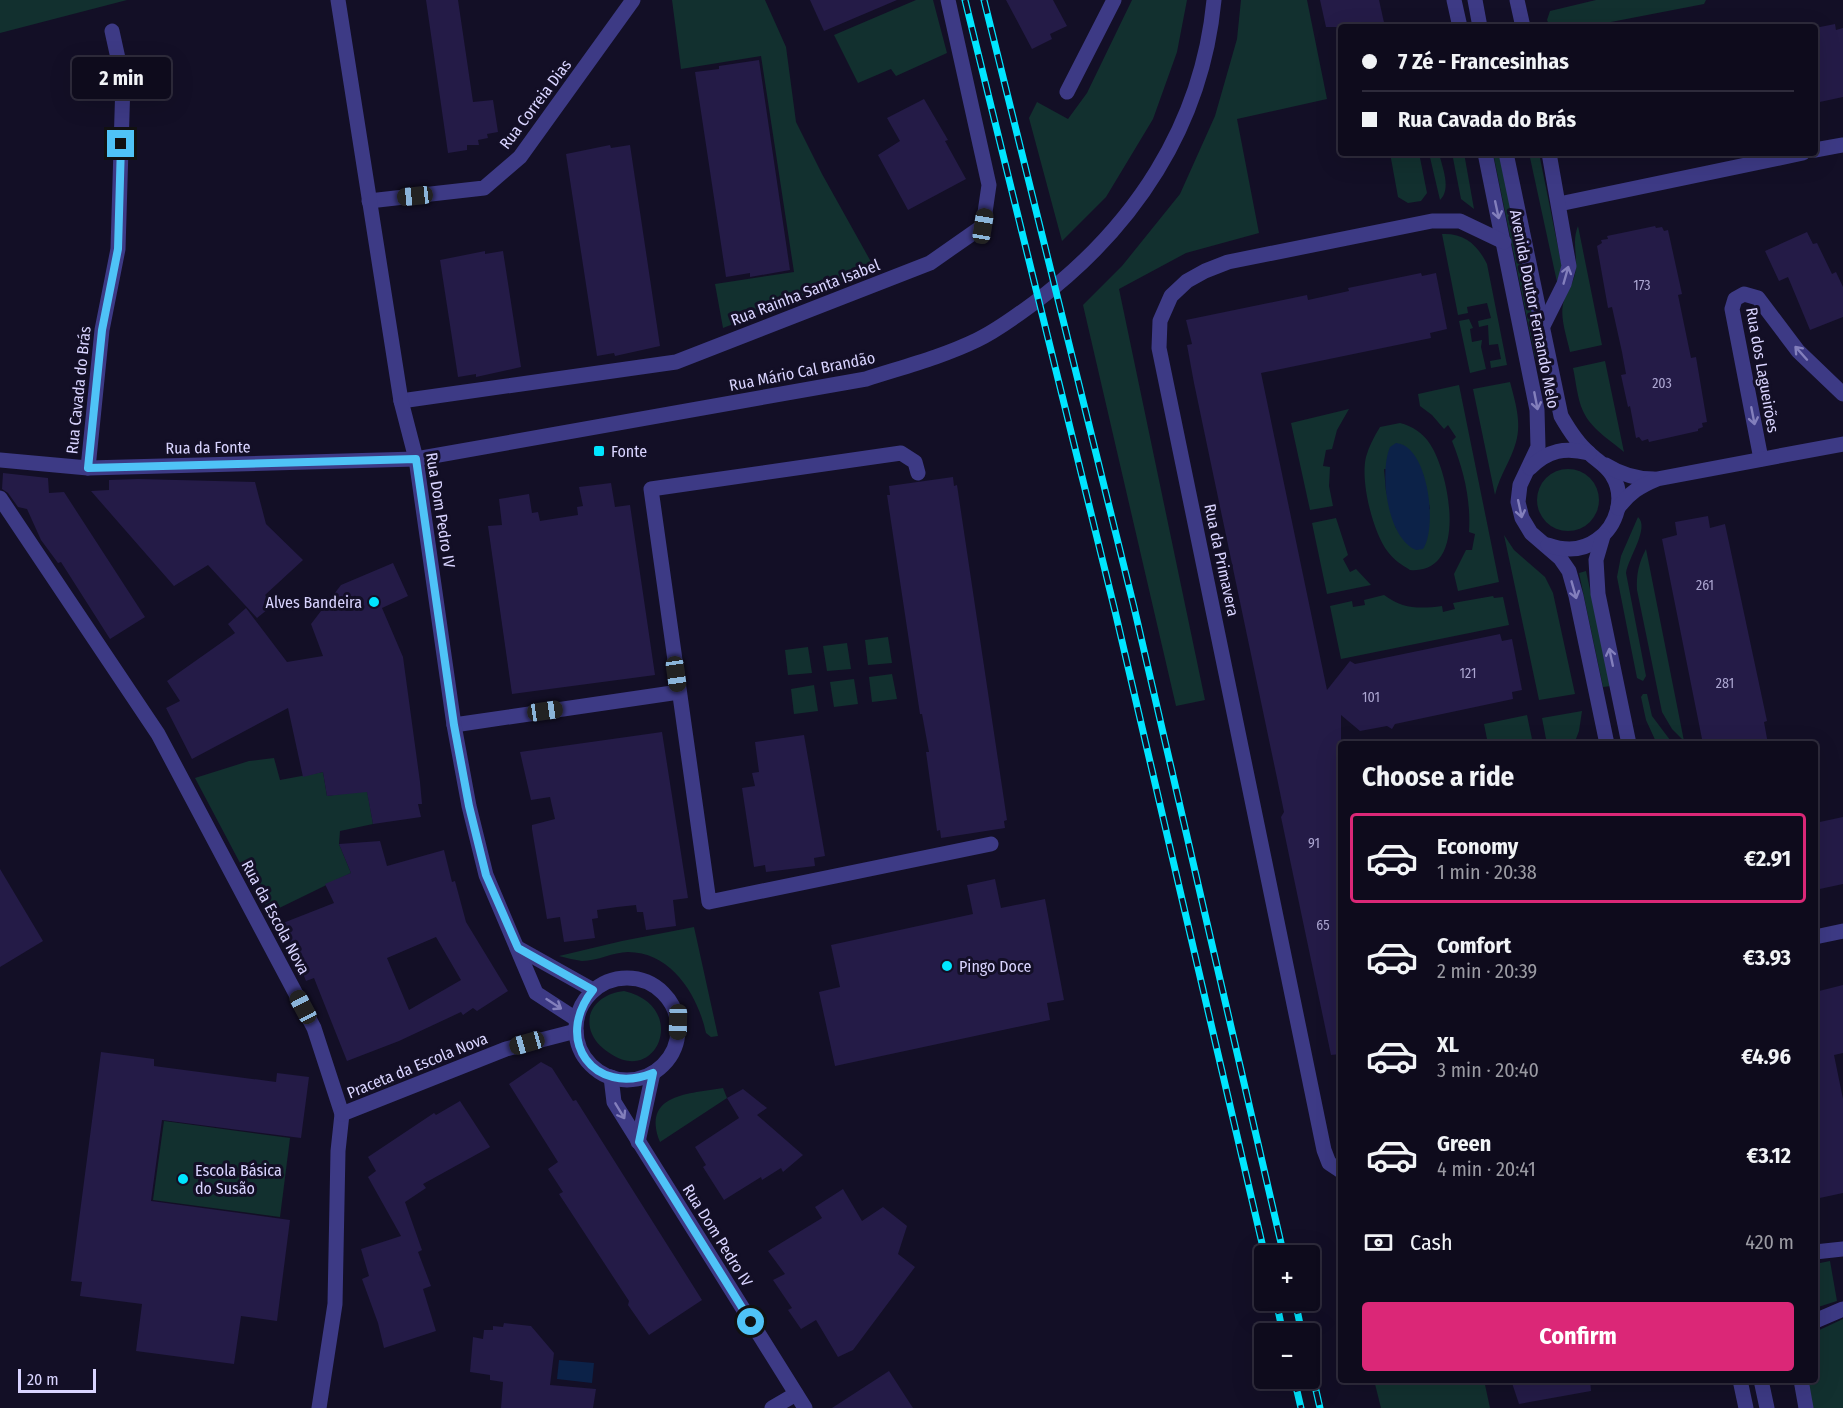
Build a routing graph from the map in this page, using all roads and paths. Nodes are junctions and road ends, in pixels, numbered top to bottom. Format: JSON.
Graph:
{"nodes":[{"id":1,"x":339,"y":0,"type":"edge"},
{"id":2,"x":633,"y":0,"type":"edge"},
{"id":3,"x":948,"y":0,"type":"edge"},
{"id":4,"x":1114,"y":0,"type":"edge"},
{"id":5,"x":1214,"y":0,"type":"edge"},
{"id":6,"x":1454,"y":0,"type":"edge"},
{"id":7,"x":1475,"y":0,"type":"edge"},
{"id":8,"x":1517,"y":0,"type":"edge"},
{"id":9,"x":1459,"y":24,"type":"edge"},
{"id":10,"x":1479,"y":24,"type":"edge"},
{"id":11,"x":1522,"y":24,"type":"edge"},
{"id":12,"x":112,"y":31,"type":"dead end"},
{"id":13,"x":1067,"y":92,"type":"dead end"},
{"id":14,"x":1843,"y":144,"type":"edge"},
{"id":15,"x":1818,"y":149,"type":"edge"},
{"id":16,"x":1486,"y":156,"type":"edge"},
{"id":17,"x":1507,"y":156,"type":"edge"},
{"id":18,"x":1550,"y":156,"type":"edge"},
{"id":19,"x":1789,"y":156,"type":"edge"},
{"id":20,"x":369,"y":201,"type":"junction"},
{"id":21,"x":1559,"y":204,"type":"junction"},
{"id":22,"x":1504,"y":242,"type":"junction"},
{"id":23,"x":1542,"y":328,"type":"junction"},
{"id":24,"x":1843,"y":394,"type":"edge"},
{"id":25,"x":402,"y":401,"type":"junction"},
{"id":26,"x":1843,"y":444,"type":"edge"},
{"id":27,"x":1589,"y":453,"type":"junction"},
{"id":28,"x":416,"y":459,"type":"junction"},
{"id":29,"x":1761,"y":459,"type":"junction"},
{"id":30,"x":0,"y":460,"type":"edge"},
{"id":31,"x":1603,"y":463,"type":"junction"},
{"id":32,"x":88,"y":468,"type":"junction"},
{"id":33,"x":1528,"y":470,"type":"junction"},
{"id":34,"x":918,"y":473,"type":"dead end"},
{"id":35,"x":1657,"y":479,"type":"junction"},
{"id":36,"x":0,"y":498,"type":"edge"},
{"id":37,"x":1618,"y":508,"type":"junction"},
{"id":38,"x":1603,"y":536,"type":"junction"},
{"id":39,"x":1543,"y":543,"type":"junction"},
{"id":40,"x":679,"y":692,"type":"junction"},
{"id":41,"x":454,"y":725,"type":"junction"},
{"id":42,"x":1606,"y":741,"type":"edge"},
{"id":43,"x":1628,"y":741,"type":"edge"},
{"id":44,"x":990,"y":844,"type":"dead end"},
{"id":45,"x":1843,"y":931,"type":"edge"},
{"id":46,"x":1818,"y":936,"type":"edge"},
{"id":47,"x":518,"y":948,"type":"junction"},
{"id":48,"x":599,"y":986,"type":"junction"},
{"id":49,"x":576,"y":1025,"type":"junction"},
{"id":50,"x":653,"y":1073,"type":"junction"},
{"id":51,"x":611,"y":1077,"type":"junction"},
{"id":52,"x":342,"y":1114,"type":"junction"},
{"id":53,"x":639,"y":1142,"type":"junction"},
{"id":54,"x":1338,"y":1169,"type":"edge"},
{"id":55,"x":1843,"y":1249,"type":"edge"},
{"id":56,"x":1818,"y":1252,"type":"edge"},
{"id":57,"x":1843,"y":1309,"type":"edge"},
{"id":58,"x":1818,"y":1320,"type":"edge"},
{"id":59,"x":1741,"y":1383,"type":"edge"},
{"id":60,"x":1762,"y":1383,"type":"edge"},
{"id":61,"x":1802,"y":1383,"type":"edge"},
{"id":62,"x":796,"y":1394,"type":"junction"},
{"id":63,"x":320,"y":1408,"type":"edge"},
{"id":64,"x":772,"y":1408,"type":"edge"},
{"id":65,"x":805,"y":1408,"type":"edge"},
{"id":66,"x":1746,"y":1408,"type":"edge"},
{"id":67,"x":1767,"y":1408,"type":"edge"},
{"id":68,"x":1806,"y":1408,"type":"edge"}],
"edges":[{"from":1,"to":20,"type":"street","name":"Rua Dom Pedro IV"},
{"from":2,"to":20,"type":"street","name":"Rua Correia Dias"},
{"from":3,"to":25,"type":"street","name":"Rua Rainha Santa Isabel"},
{"from":4,"to":13,"type":"street"},
{"from":5,"to":28,"type":"street","name":"Rua Mário Cal Brandão"},
{"from":6,"to":9,"type":"street"},
{"from":7,"to":10,"type":"street"},
{"from":8,"to":11,"type":"street"},
{"from":12,"to":32,"type":"street","name":"Rua Cavada do Brás"},
{"from":14,"to":15,"type":"street"},
{"from":16,"to":22,"type":"street","name":"Avenida Doutor Fernando Melo","one_way":true},
{"from":17,"to":23,"type":"street","name":"Avenida Doutor Fernando Melo"},
{"from":18,"to":21,"type":"street","name":"Avenida Doutor Fernando Melo"},
{"from":19,"to":21,"type":"street"},
{"from":20,"to":25,"type":"street","name":"Rua Dom Pedro IV"},
{"from":23,"to":21,"type":"street","name":"Avenida Doutor Fernando Melo","one_way":true},
{"from":22,"to":33,"type":"street","name":"Avenida Doutor Fernando Melo","one_way":true},
{"from":22,"to":54,"type":"street","name":"Rua da Primavera"},
{"from":23,"to":27,"type":"street","name":"Avenida Doutor Fernando Melo"},
{"from":24,"to":29,"type":"street","name":"Rua dos Lagueirões","one_way":true},
{"from":25,"to":28,"type":"street","name":"Rua Dom Pedro IV"},
{"from":26,"to":29,"type":"street"},
{"from":27,"to":31,"type":"street","name":"Avenida Doutor Fernando Melo"},
{"from":27,"to":33,"type":"street"},
{"from":28,"to":32,"type":"street","name":"Rua da Fonte"},
{"from":28,"to":41,"type":"street","name":"Rua Dom Pedro IV"},
{"from":29,"to":35,"type":"street"},
{"from":30,"to":32,"type":"street","name":"Rua da Fonte"},
{"from":31,"to":35,"type":"street"},
{"from":31,"to":37,"type":"street","name":"Avenida Doutor Fernando Melo"},
{"from":33,"to":39,"type":"street","name":"Avenida Doutor Fernando Melo","one_way":true},
{"from":34,"to":40,"type":"street"},
{"from":35,"to":37,"type":"street"},
{"from":36,"to":52,"type":"street","name":"Rua da Escola Nova"},
{"from":37,"to":38,"type":"street"},
{"from":38,"to":39,"type":"street"},
{"from":43,"to":38,"type":"street","one_way":true},
{"from":39,"to":42,"type":"street","name":"Avenida Doutor Fernando Melo","one_way":true},
{"from":40,"to":41,"type":"street"},
{"from":40,"to":44,"type":"street"},
{"from":41,"to":47,"type":"street","name":"Rua Dom Pedro IV"},
{"from":45,"to":46,"type":"street"},
{"from":47,"to":48,"type":"street"},
{"from":47,"to":49,"type":"street","name":"Rua Dom Pedro IV","one_way":true},
{"from":48,"to":49,"type":"street"},
{"from":48,"to":50,"type":"street"},
{"from":49,"to":51,"type":"street"},
{"from":49,"to":52,"type":"street","name":"Praceta da Escola Nova"},
{"from":50,"to":51,"type":"street"},
{"from":50,"to":53,"type":"street"},
{"from":51,"to":53,"type":"street","name":"Rua Dom Pedro IV","one_way":true},
{"from":52,"to":63,"type":"street","name":"Rua da Escola Nova"},
{"from":53,"to":62,"type":"street","name":"Rua Dom Pedro IV"},
{"from":55,"to":56,"type":"street"},
{"from":57,"to":58,"type":"street"},
{"from":59,"to":66,"type":"street"},
{"from":60,"to":67,"type":"street"},
{"from":61,"to":68,"type":"street"},
{"from":62,"to":64,"type":"street"},
{"from":62,"to":65,"type":"street","name":"Rua Dom Pedro IV"}]}
